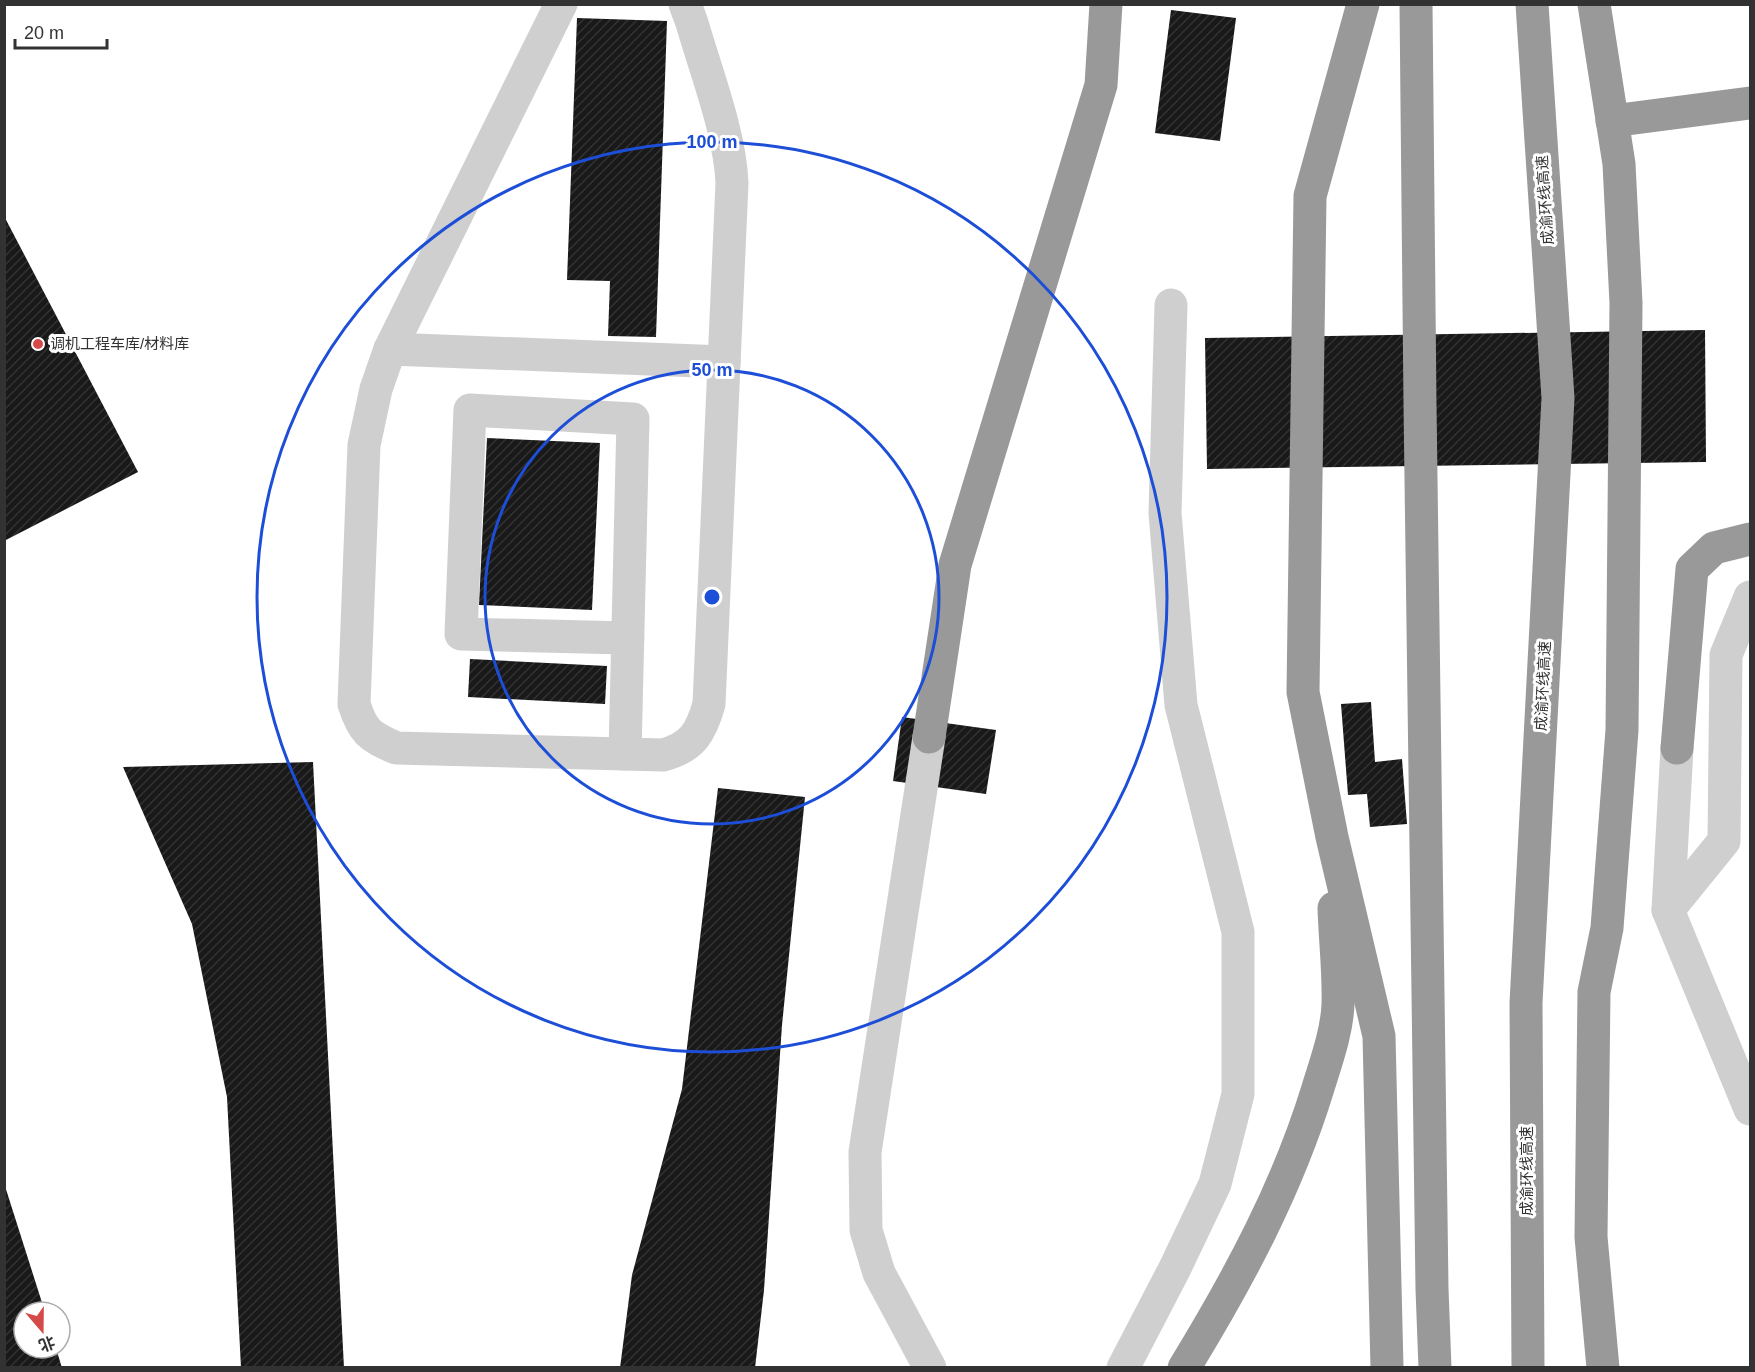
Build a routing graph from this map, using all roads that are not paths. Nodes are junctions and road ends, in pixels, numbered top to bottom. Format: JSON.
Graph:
{"nodes":[{"id":1,"x":561,"y":4,"type":"edge"},
{"id":2,"x":685,"y":4,"type":"edge"},
{"id":3,"x":1106,"y":4,"type":"edge"},
{"id":4,"x":1363,"y":4,"type":"edge"},
{"id":5,"x":1416,"y":4,"type":"edge"},
{"id":6,"x":1532,"y":4,"type":"edge"},
{"id":7,"x":1594,"y":4,"type":"edge"},
{"id":8,"x":1750,"y":103,"type":"edge"},
{"id":9,"x":1612,"y":122,"type":"junction"},
{"id":10,"x":1171,"y":304,"type":"dead end"},
{"id":11,"x":390,"y":349,"type":"junction"},
{"id":12,"x":724,"y":362,"type":"junction"},
{"id":13,"x":1750,"y":539,"type":"edge"},
{"id":14,"x":1750,"y":597,"type":"edge"},
{"id":15,"x":628,"y":638,"type":"junction"},
{"id":16,"x":929,"y":737,"type":"joint"},
{"id":17,"x":1677,"y":748,"type":"joint"},
{"id":18,"x":625,"y":754,"type":"junction"},
{"id":19,"x":1332,"y":837,"type":"junction"},
{"id":20,"x":1668,"y":910,"type":"junction"},
{"id":21,"x":1750,"y":1109,"type":"edge"},
{"id":22,"x":1591,"y":1237,"type":"junction"},
{"id":23,"x":930,"y":1368,"type":"edge"},
{"id":24,"x":1123,"y":1368,"type":"edge"},
{"id":25,"x":1184,"y":1368,"type":"edge"},
{"id":26,"x":1387,"y":1368,"type":"edge"},
{"id":27,"x":1435,"y":1368,"type":"edge"},
{"id":28,"x":1528,"y":1368,"type":"edge"},
{"id":29,"x":1590,"y":1368,"type":"edge"},
{"id":30,"x":1603,"y":1368,"type":"edge"}],
"edges":[{"from":1,"to":11,"type":"street"},
{"from":2,"to":12,"type":"street"},
{"from":3,"to":16,"type":"highway"},
{"from":4,"to":19,"type":"highway"},
{"from":5,"to":27,"type":"highway"},
{"from":6,"to":28,"type":"highway","name":"成渝环线高速"},
{"from":7,"to":9,"type":"highway"},
{"from":8,"to":9,"type":"highway"},
{"from":9,"to":22,"type":"highway"},
{"from":10,"to":24,"type":"street"},
{"from":11,"to":12,"type":"street"},
{"from":11,"to":18,"type":"street"},
{"from":12,"to":18,"type":"street"},
{"from":13,"to":17,"type":"highway"},
{"from":14,"to":20,"type":"street"},
{"from":15,"to":15,"type":"street"},
{"from":15,"to":18,"type":"street"},
{"from":16,"to":23,"type":"street"},
{"from":17,"to":20,"type":"street"},
{"from":19,"to":25,"type":"highway"},
{"from":19,"to":26,"type":"highway"},
{"from":20,"to":21,"type":"street"},
{"from":22,"to":29,"type":"highway"},
{"from":22,"to":30,"type":"highway"}]}
